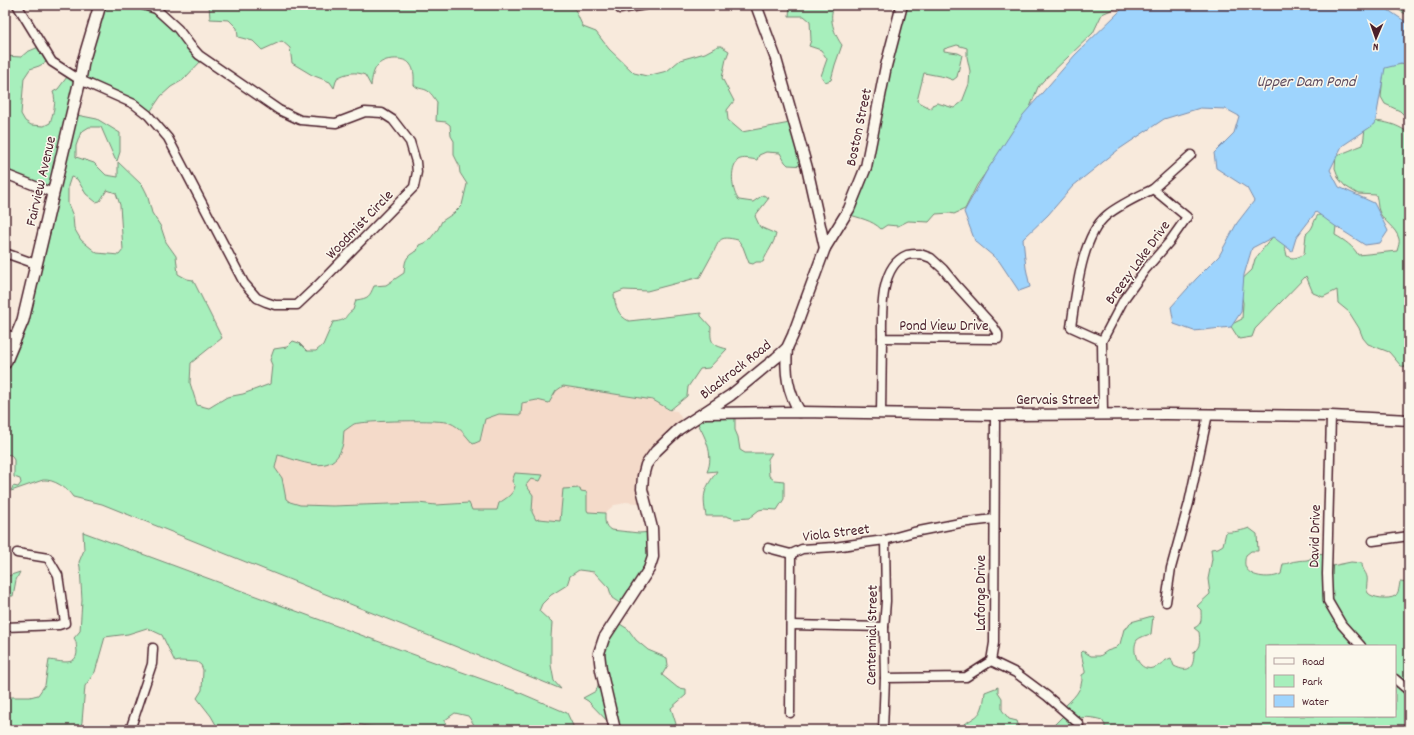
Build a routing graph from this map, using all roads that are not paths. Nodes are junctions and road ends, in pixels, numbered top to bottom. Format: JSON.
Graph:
{"nodes":[{"id":1,"x":17,"y":5,"type":"edge"},
{"id":2,"x":100,"y":5,"type":"edge"},
{"id":3,"x":143,"y":5,"type":"edge"},
{"id":4,"x":646,"y":5,"type":"edge"},
{"id":5,"x":756,"y":5,"type":"edge"},
{"id":6,"x":902,"y":5,"type":"edge"},
{"id":7,"x":620,"y":9,"type":"dead end"},
{"id":8,"x":80,"y":80,"type":"junction"},
{"id":9,"x":1191,"y":155,"type":"dead end"},
{"id":10,"x":5,"y":174,"type":"edge"},
{"id":11,"x":1153,"y":189,"type":"junction"},
{"id":12,"x":53,"y":193,"type":"junction"},
{"id":13,"x":825,"y":248,"type":"junction"},
{"id":14,"x":5,"y":253,"type":"edge"},
{"id":15,"x":36,"y":264,"type":"junction"},
{"id":16,"x":5,"y":334,"type":"edge"},
{"id":17,"x":16,"y":338,"type":"junction"},
{"id":18,"x":882,"y":338,"type":"junction"},
{"id":19,"x":1102,"y":341,"type":"junction"},
{"id":20,"x":787,"y":348,"type":"junction"},
{"id":21,"x":5,"y":363,"type":"edge"},
{"id":22,"x":704,"y":412,"type":"junction"},
{"id":23,"x":800,"y":412,"type":"junction"},
{"id":24,"x":881,"y":413,"type":"junction"},
{"id":25,"x":1103,"y":414,"type":"junction"},
{"id":26,"x":1208,"y":414,"type":"junction"},
{"id":27,"x":995,"y":415,"type":"junction"},
{"id":28,"x":1331,"y":416,"type":"junction"},
{"id":29,"x":1409,"y":420,"type":"edge"},
{"id":30,"x":994,"y":519,"type":"junction"},
{"id":31,"x":1409,"y":536,"type":"edge"},
{"id":32,"x":885,"y":540,"type":"junction"},
{"id":33,"x":1373,"y":541,"type":"dead end"},
{"id":34,"x":768,"y":548,"type":"dead end"},
{"id":35,"x":17,"y":553,"type":"dead end"},
{"id":36,"x":791,"y":554,"type":"junction"},
{"id":37,"x":1166,"y":602,"type":"dead end"},
{"id":38,"x":791,"y":626,"type":"junction"},
{"id":39,"x":5,"y":627,"type":"edge"},
{"id":40,"x":884,"y":627,"type":"junction"},
{"id":41,"x":1360,"y":645,"type":"edge"},
{"id":42,"x":154,"y":648,"type":"dead end"},
{"id":43,"x":991,"y":661,"type":"junction"},
{"id":44,"x":885,"y":678,"type":"junction"},
{"id":45,"x":1396,"y":680,"type":"edge"},
{"id":46,"x":1409,"y":691,"type":"edge"},
{"id":47,"x":790,"y":713,"type":"dead end"},
{"id":48,"x":1079,"y":724,"type":"dead end"},
{"id":49,"x":130,"y":730,"type":"edge"},
{"id":50,"x":615,"y":730,"type":"edge"},
{"id":51,"x":883,"y":730,"type":"edge"}],
"edges":[{"from":1,"to":8,"type":"street"},
{"from":2,"to":8,"type":"main road","name":"Fairview Avenue"},
{"from":3,"to":8,"type":"street","name":"Woodmist Circle"},
{"from":4,"to":7,"type":"street"},
{"from":5,"to":13,"type":"street"},
{"from":6,"to":13,"type":"street","name":"Boston Street"},
{"from":8,"to":12,"type":"main road","name":"Fairview Avenue"},
{"from":9,"to":11,"type":"street"},
{"from":10,"to":12,"type":"street"},
{"from":11,"to":19,"type":"street","name":"Breezy Lake Drive"},
{"from":11,"to":19,"type":"street"},
{"from":12,"to":15,"type":"main road","name":"Fairview Avenue"},
{"from":13,"to":20,"type":"street","name":"Blackrock Road"},
{"from":14,"to":15,"type":"street"},
{"from":15,"to":17,"type":"main road","name":"Fairview Avenue"},
{"from":16,"to":17,"type":"street"},
{"from":17,"to":21,"type":"main road","name":"Fairview Avenue"},
{"from":18,"to":18,"type":"street","name":"Pond View Drive"},
{"from":18,"to":24,"type":"street","name":"Pond View Drive"},
{"from":19,"to":25,"type":"street","name":"Breezy Lake Drive"},
{"from":20,"to":22,"type":"street","name":"Blackrock Road"},
{"from":20,"to":23,"type":"street"},
{"from":22,"to":23,"type":"street","name":"Gervais Street"},
{"from":22,"to":50,"type":"street","name":"Blackrock Road"},
{"from":23,"to":24,"type":"street","name":"Gervais Street"},
{"from":24,"to":27,"type":"street","name":"Gervais Street"},
{"from":25,"to":26,"type":"street","name":"Gervais Street"},
{"from":25,"to":27,"type":"street","name":"Gervais Street"},
{"from":26,"to":28,"type":"street","name":"Gervais Street"},
{"from":26,"to":37,"type":"street"},
{"from":27,"to":30,"type":"street","name":"Laforge Drive"},
{"from":28,"to":29,"type":"street","name":"Gervais Street"},
{"from":28,"to":41,"type":"street","name":"David Drive"},
{"from":30,"to":32,"type":"street","name":"Viola Street"},
{"from":30,"to":43,"type":"street","name":"Laforge Drive"},
{"from":31,"to":33,"type":"street"},
{"from":32,"to":36,"type":"street","name":"Viola Street"},
{"from":32,"to":40,"type":"street","name":"Centennial Street"},
{"from":34,"to":36,"type":"street"},
{"from":35,"to":39,"type":"street"},
{"from":36,"to":38,"type":"street","name":"Viola Street"},
{"from":38,"to":40,"type":"street"},
{"from":38,"to":47,"type":"street","name":"Viola Street"},
{"from":40,"to":44,"type":"street","name":"Centennial Street"},
{"from":42,"to":49,"type":"street"},
{"from":43,"to":44,"type":"street"},
{"from":43,"to":48,"type":"street"},
{"from":44,"to":51,"type":"street","name":"Centennial Street"},
{"from":45,"to":46,"type":"street"}]}
